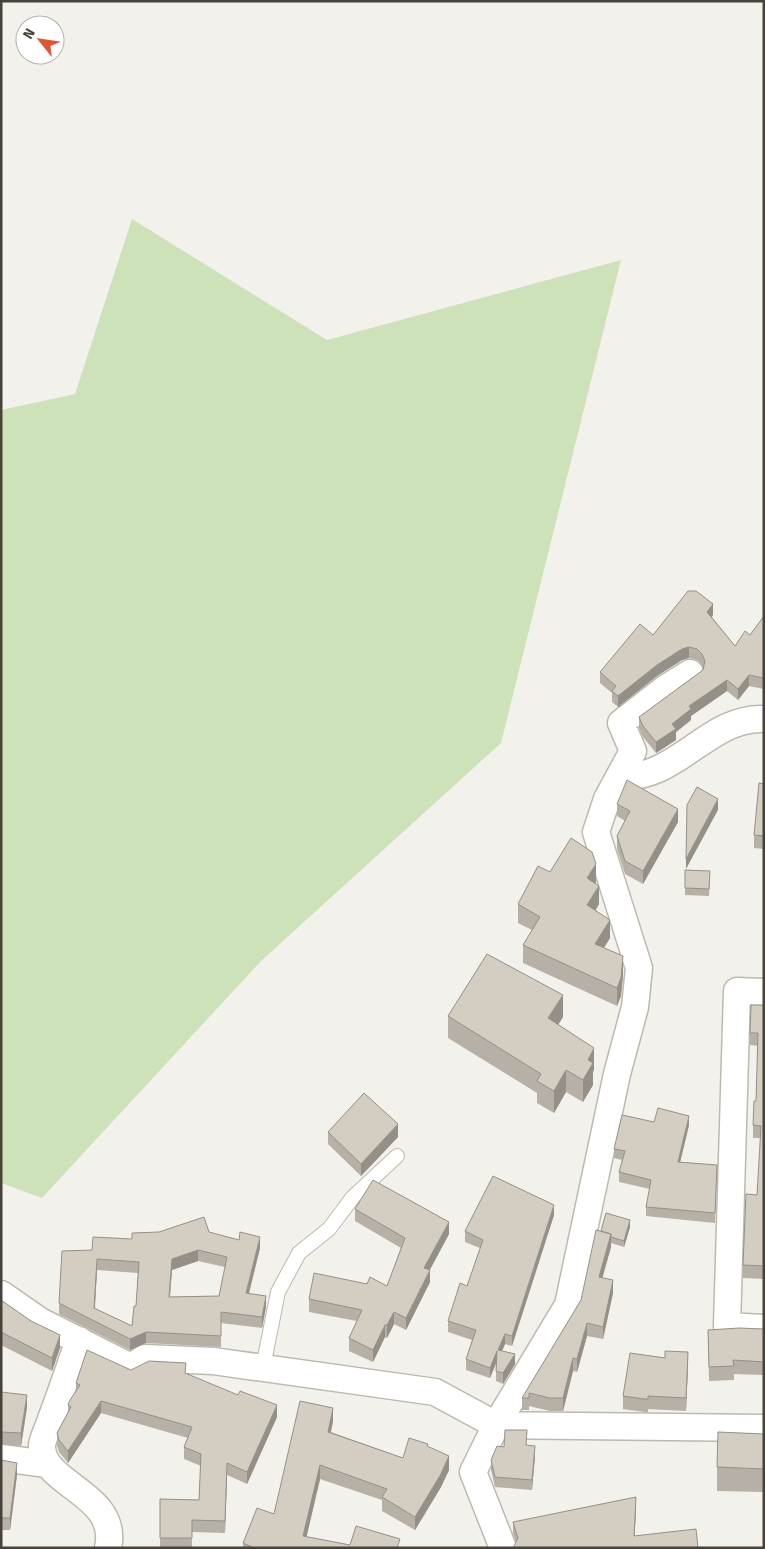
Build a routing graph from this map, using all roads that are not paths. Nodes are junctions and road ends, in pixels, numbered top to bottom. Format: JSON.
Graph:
{"nodes":[{"id":1,"x":690,"y":673,"type":"dead end"},
{"id":2,"x":764,"y":719,"type":"edge"},
{"id":3,"x":618,"y":779,"type":"junction"},
{"id":4,"x":764,"y":992,"type":"edge"},
{"id":5,"x":397,"y":1156,"type":"dead end"},
{"id":6,"x":1,"y":1294,"type":"edge"},
{"id":7,"x":764,"y":1328,"type":"edge"},
{"id":8,"x":80,"y":1340,"type":"junction"},
{"id":9,"x":263,"y":1367,"type":"junction"},
{"id":10,"x":496,"y":1425,"type":"junction"},
{"id":11,"x":764,"y":1428,"type":"edge"},
{"id":12,"x":1,"y":1458,"type":"edge"},
{"id":13,"x":47,"y":1464,"type":"junction"},
{"id":14,"x":108,"y":1548,"type":"edge"},
{"id":15,"x":503,"y":1548,"type":"edge"}],
"edges":[{"from":1,"to":3,"type":"street"},
{"from":2,"to":3,"type":"street"},
{"from":3,"to":10,"type":"street"},
{"from":4,"to":7,"type":"street"},
{"from":5,"to":9,"type":"lane"},
{"from":6,"to":8,"type":"street"},
{"from":8,"to":9,"type":"street"},
{"from":8,"to":13,"type":"street"},
{"from":9,"to":10,"type":"street"},
{"from":10,"to":11,"type":"street"},
{"from":10,"to":15,"type":"street"},
{"from":12,"to":13,"type":"street"},
{"from":13,"to":14,"type":"street"}]}
